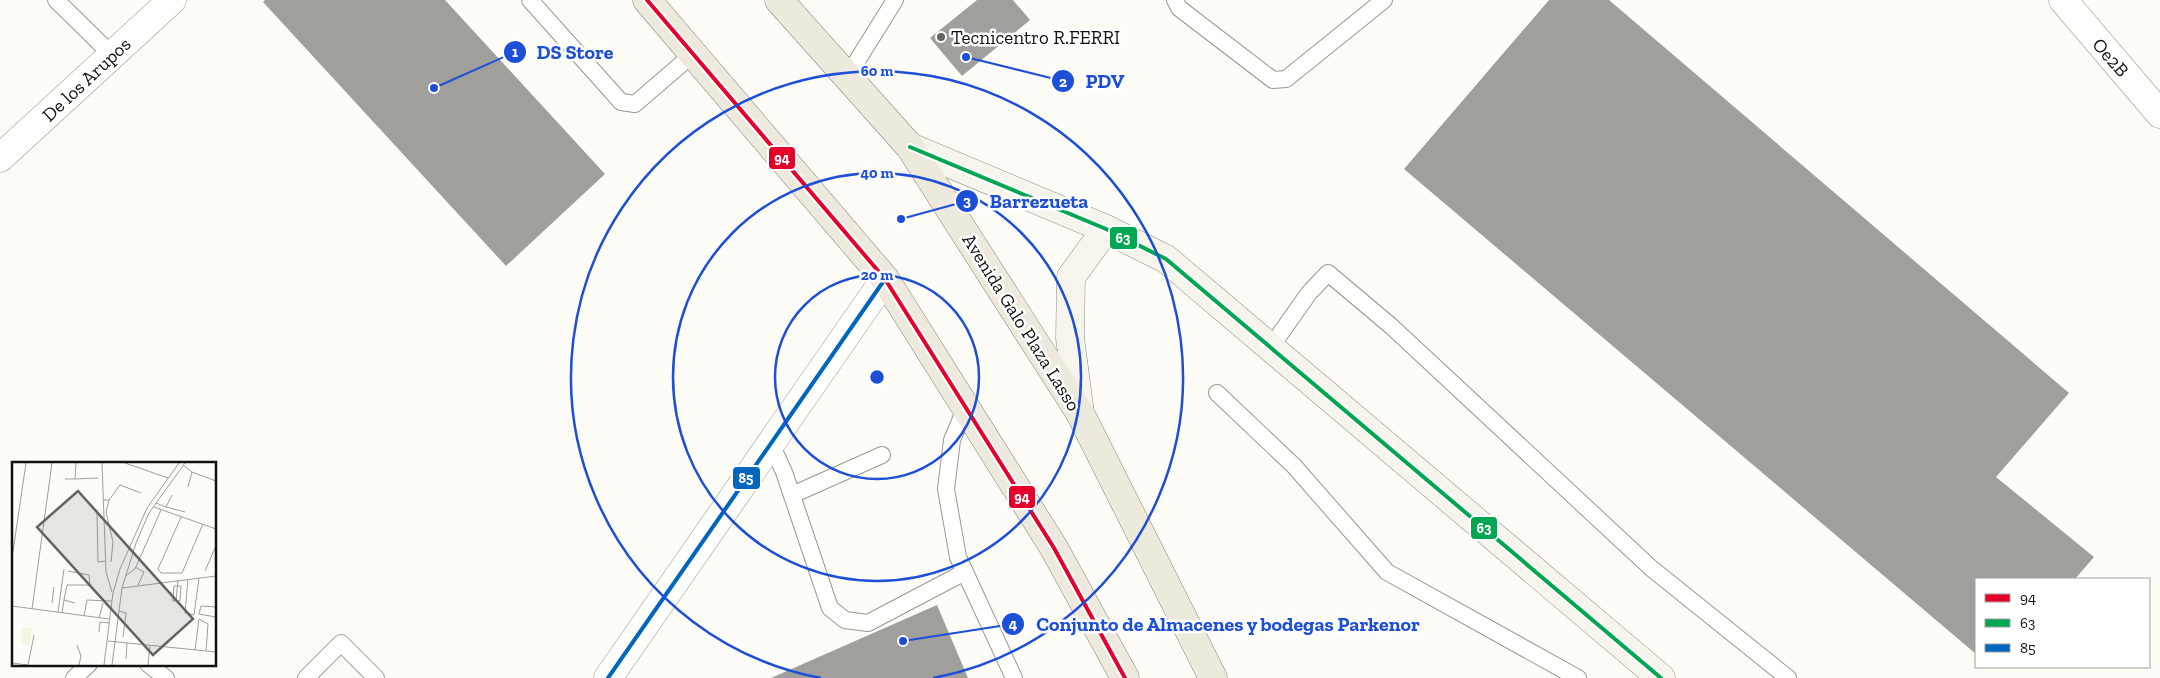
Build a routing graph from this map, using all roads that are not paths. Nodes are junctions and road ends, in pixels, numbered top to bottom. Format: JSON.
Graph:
{"nodes":[{"id":1,"x":56,"y":0,"type":"edge"},
{"id":2,"x":172,"y":0,"type":"edge"},
{"id":3,"x":530,"y":0,"type":"edge"},
{"id":4,"x":647,"y":0,"type":"edge"},
{"id":5,"x":779,"y":0,"type":"edge"},
{"id":6,"x":895,"y":0,"type":"edge"},
{"id":7,"x":1175,"y":0,"type":"edge"},
{"id":8,"x":1384,"y":0,"type":"edge"},
{"id":9,"x":2063,"y":0,"type":"edge"},
{"id":10,"x":111,"y":54,"type":"junction"},
{"id":11,"x":693,"y":54,"type":"junction"},
{"id":12,"x":848,"y":77,"type":"junction"},
{"id":13,"x":2160,"y":114,"type":"edge"},
{"id":14,"x":910,"y":147,"type":"junction"},
{"id":15,"x":0,"y":158,"type":"edge"},
{"id":16,"x":1106,"y":229,"type":"junction"},
{"id":17,"x":885,"y":279,"type":"junction"},
{"id":18,"x":1270,"y":348,"type":"junction"},
{"id":19,"x":1217,"y":393,"type":"dead end"},
{"id":20,"x":966,"y":407,"type":"junction"},
{"id":21,"x":1080,"y":413,"type":"junction"},
{"id":22,"x":771,"y":444,"type":"junction"},
{"id":23,"x":882,"y":455,"type":"dead end"},
{"id":24,"x":792,"y":495,"type":"junction"},
{"id":25,"x":965,"y":572,"type":"junction"},
{"id":26,"x":87,"y":666,"type":"edge"},
{"id":27,"x":151,"y":666,"type":"edge"},
{"id":28,"x":312,"y":676,"type":"edge"},
{"id":29,"x":74,"y":678,"type":"edge"},
{"id":30,"x":166,"y":678,"type":"edge"},
{"id":31,"x":376,"y":678,"type":"edge"},
{"id":32,"x":608,"y":678,"type":"edge"},
{"id":33,"x":1014,"y":678,"type":"edge"},
{"id":34,"x":1126,"y":678,"type":"edge"},
{"id":35,"x":1213,"y":678,"type":"edge"},
{"id":36,"x":1578,"y":678,"type":"edge"},
{"id":37,"x":1661,"y":678,"type":"edge"},
{"id":38,"x":1788,"y":678,"type":"edge"}],
"edges":[{"from":1,"to":10,"type":"lane"},
{"from":2,"to":10,"type":"street","name":"De los Arupos"},
{"from":3,"to":11,"type":"lane"},
{"from":4,"to":11,"type":"main road"},
{"from":5,"to":12,"type":"main road","name":"Avenida Galo Plaza Lasso"},
{"from":6,"to":12,"type":"lane"},
{"from":7,"to":8,"type":"lane"},
{"from":9,"to":13,"type":"street","name":"Oe2B"},
{"from":10,"to":15,"type":"street","name":"De los Arupos"},
{"from":11,"to":17,"type":"main road"},
{"from":12,"to":14,"type":"main road","name":"Avenida Galo Plaza Lasso"},
{"from":14,"to":16,"type":"main road"},
{"from":14,"to":21,"type":"main road","name":"Avenida Galo Plaza Lasso"},
{"from":16,"to":18,"type":"main road"},
{"from":16,"to":21,"type":"main road"},
{"from":17,"to":20,"type":"main road"},
{"from":17,"to":22,"type":"street"},
{"from":18,"to":37,"type":"main road"},
{"from":18,"to":38,"type":"lane"},
{"from":19,"to":36,"type":"lane"},
{"from":20,"to":25,"type":"lane"},
{"from":20,"to":34,"type":"main road"},
{"from":21,"to":35,"type":"main road","name":"Avenida Galo Plaza Lasso"},
{"from":22,"to":24,"type":"lane"},
{"from":22,"to":32,"type":"street"},
{"from":23,"to":24,"type":"lane"},
{"from":24,"to":25,"type":"lane"},
{"from":25,"to":33,"type":"lane"},
{"from":26,"to":29,"type":"lane"},
{"from":27,"to":30,"type":"lane"},
{"from":28,"to":31,"type":"lane"}]}
